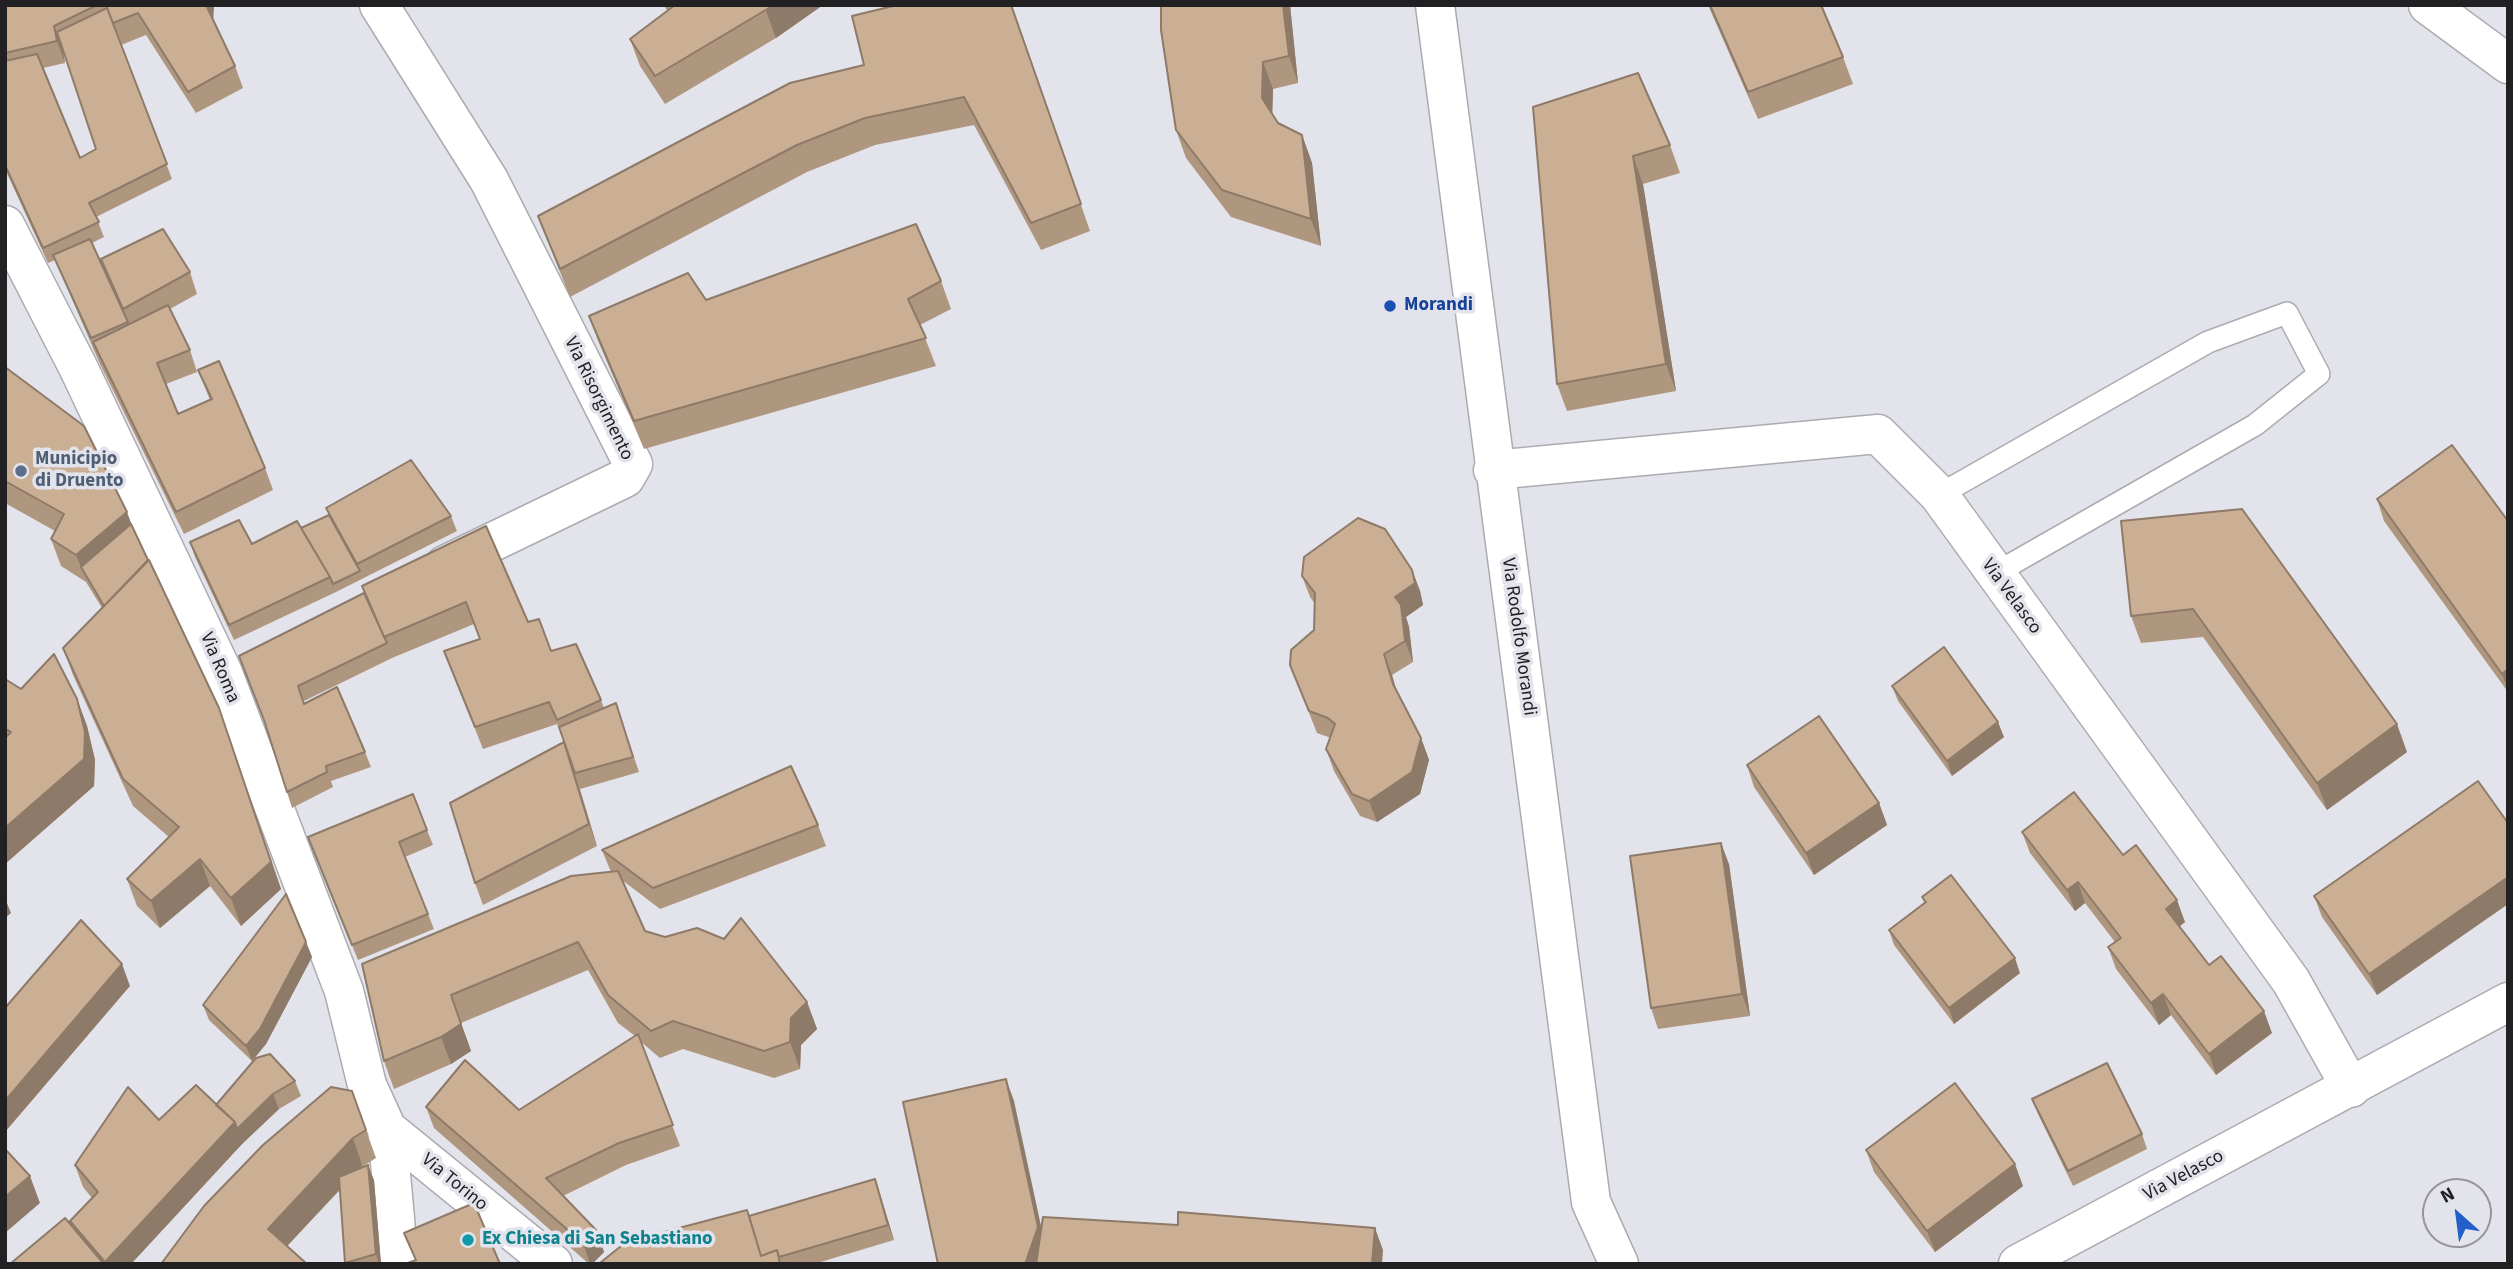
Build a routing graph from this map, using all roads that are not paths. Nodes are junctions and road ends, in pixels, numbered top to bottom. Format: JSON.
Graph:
{"nodes":[{"id":1,"x":379,"y":5,"type":"edge"},
{"id":2,"x":1435,"y":5,"type":"edge"},
{"id":3,"x":2428,"y":5,"type":"edge"},
{"id":4,"x":2508,"y":64,"type":"edge"},
{"id":5,"x":5,"y":225,"type":"edge"},
{"id":6,"x":1493,"y":470,"type":"junction"},
{"id":7,"x":1939,"y":495,"type":"junction"},
{"id":8,"x":1994,"y":574,"type":"junction"},
{"id":9,"x":411,"y":581,"type":"edge"},
{"id":10,"x":260,"y":654,"type":"edge"},
{"id":11,"x":223,"y":673,"type":"junction"},
{"id":12,"x":382,"y":975,"type":"edge"},
{"id":13,"x":344,"y":991,"type":"junction"},
{"id":14,"x":2508,"y":1002,"type":"edge"},
{"id":15,"x":368,"y":1085,"type":"junction"},
{"id":16,"x":2350,"y":1088,"type":"junction"},
{"id":17,"x":335,"y":1107,"type":"edge"},
{"id":18,"x":387,"y":1129,"type":"junction"},
{"id":19,"x":399,"y":1264,"type":"edge"},
{"id":20,"x":553,"y":1264,"type":"edge"},
{"id":21,"x":1619,"y":1264,"type":"edge"},
{"id":22,"x":2018,"y":1264,"type":"edge"}],
"edges":[{"from":1,"to":9,"type":"street","name":"Via Risorgimento"},
{"from":2,"to":6,"type":"street","name":"Via Rodolfo Morandi"},
{"from":3,"to":4,"type":"street"},
{"from":5,"to":11,"type":"street","name":"Via Roma"},
{"from":6,"to":7,"type":"street","name":"Via Velasco"},
{"from":6,"to":21,"type":"street","name":"Via Rodolfo Morandi"},
{"from":7,"to":8,"type":"street","name":"Via Velasco"},
{"from":7,"to":8,"type":"lane"},
{"from":8,"to":16,"type":"street","name":"Via Velasco"},
{"from":10,"to":11,"type":"street"},
{"from":11,"to":13,"type":"street","name":"Via Roma"},
{"from":12,"to":13,"type":"street"},
{"from":13,"to":15,"type":"street","name":"Via Roma"},
{"from":14,"to":16,"type":"street","name":"Via Velasco"},
{"from":15,"to":17,"type":"street"},
{"from":15,"to":18,"type":"street","name":"Via Roma"},
{"from":16,"to":22,"type":"street","name":"Via Velasco"},
{"from":18,"to":19,"type":"street"},
{"from":18,"to":20,"type":"street","name":"Via Torino"}]}
